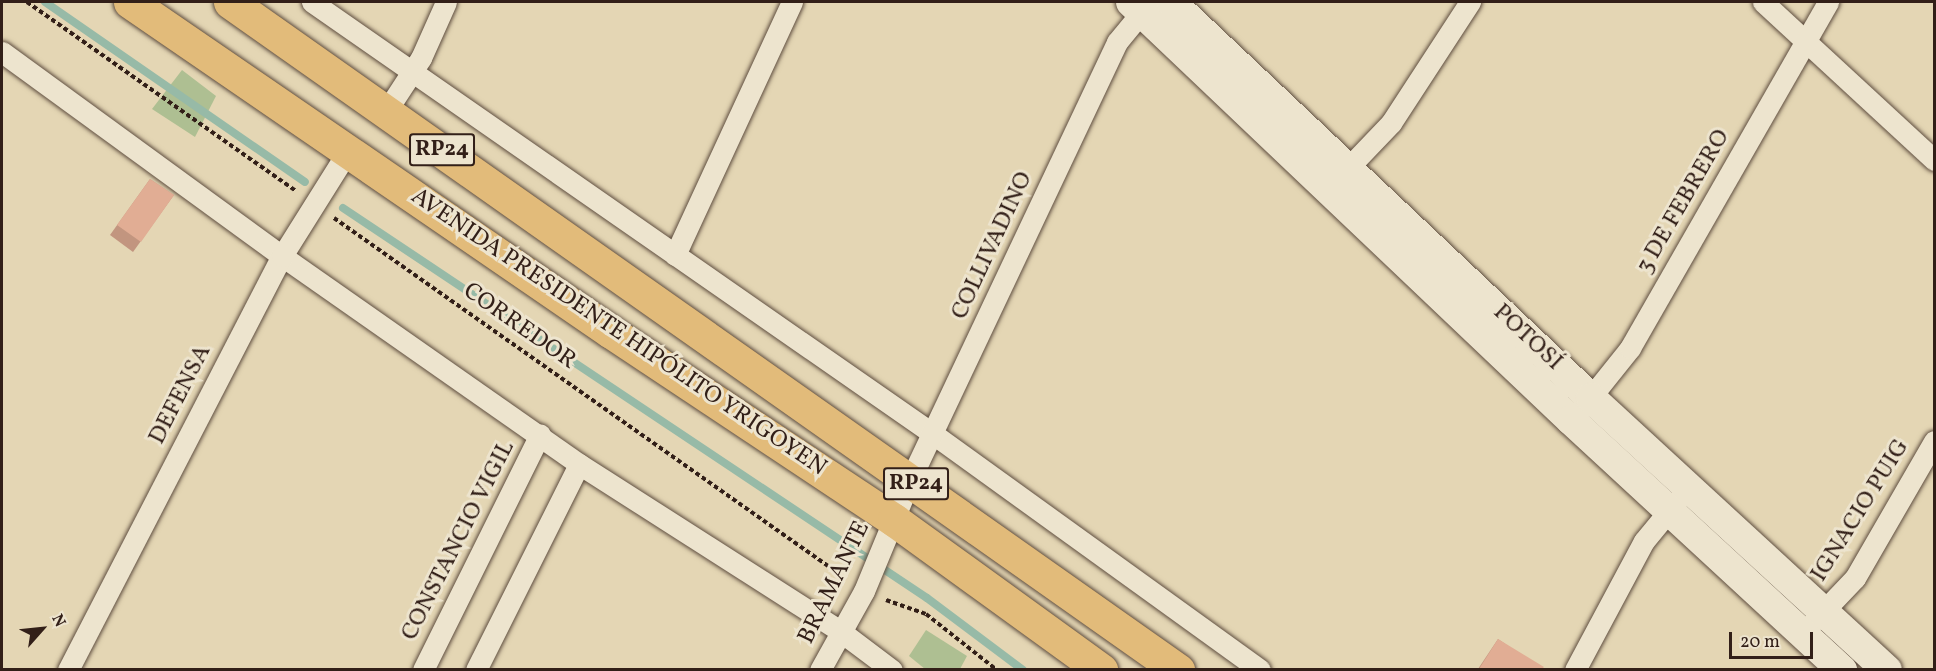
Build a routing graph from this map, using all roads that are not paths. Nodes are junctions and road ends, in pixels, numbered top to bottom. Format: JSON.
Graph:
{"nodes":[{"id":1,"x":130,"y":2,"type":"edge"},
{"id":2,"x":230,"y":2,"type":"edge"},
{"id":3,"x":312,"y":2,"type":"edge"},
{"id":4,"x":446,"y":2,"type":"edge"},
{"id":5,"x":792,"y":2,"type":"edge"},
{"id":6,"x":1171,"y":2,"type":"edge"},
{"id":7,"x":1470,"y":2,"type":"edge"},
{"id":8,"x":1762,"y":2,"type":"edge"},
{"id":9,"x":1828,"y":2,"type":"edge"},
{"id":10,"x":1141,"y":5,"type":"edge"},
{"id":11,"x":1805,"y":41,"type":"junction"},
{"id":12,"x":2,"y":52,"type":"edge"},
{"id":13,"x":412,"y":72,"type":"junction"},
{"id":14,"x":387,"y":110,"type":"junction"},
{"id":15,"x":349,"y":148,"type":"junction"},
{"id":16,"x":1935,"y":160,"type":"edge"},
{"id":17,"x":1347,"y":169,"type":"junction"},
{"id":18,"x":675,"y":255,"type":"junction"},
{"id":19,"x":282,"y":256,"type":"junction"},
{"id":20,"x":1591,"y":398,"type":"junction"},
{"id":21,"x":1571,"y":420,"type":"junction"},
{"id":22,"x":540,"y":434,"type":"junction"},
{"id":23,"x":933,"y":434,"type":"junction"},
{"id":24,"x":1935,"y":441,"type":"edge"},
{"id":25,"x":579,"y":464,"type":"junction"},
{"id":26,"x":910,"y":480,"type":"junction"},
{"id":27,"x":1689,"y":486,"type":"junction"},
{"id":28,"x":1669,"y":510,"type":"junction"},
{"id":29,"x":888,"y":534,"type":"junction"},
{"id":30,"x":1827,"y":611,"type":"junction"},
{"id":31,"x":840,"y":631,"type":"junction"},
{"id":32,"x":1802,"y":631,"type":"junction"},
{"id":33,"x":68,"y":669,"type":"edge"},
{"id":34,"x":423,"y":669,"type":"edge"},
{"id":35,"x":476,"y":669,"type":"edge"},
{"id":36,"x":820,"y":669,"type":"edge"},
{"id":37,"x":892,"y":669,"type":"edge"},
{"id":38,"x":1101,"y":669,"type":"edge"},
{"id":39,"x":1178,"y":669,"type":"edge"},
{"id":40,"x":1260,"y":669,"type":"edge"},
{"id":41,"x":1575,"y":669,"type":"edge"},
{"id":42,"x":1842,"y":669,"type":"edge"},
{"id":43,"x":1887,"y":669,"type":"edge"}],
"edges":[{"from":1,"to":15,"type":"main road","name":"AVENIDA PRESIDENTE HIPÓLITO YRIGOYEN","number":"RP24"},
{"from":2,"to":14,"type":"main road","name":"AVENIDA PRESIDENTE HIPÓLITO YRIGOYEN","number":"RP24"},
{"from":3,"to":13,"type":"street"},
{"from":4,"to":13,"type":"street"},
{"from":5,"to":18,"type":"street"},
{"from":6,"to":17,"type":"main road","name":"POTOSÍ"},
{"from":7,"to":17,"type":"street"},
{"from":8,"to":11,"type":"street"},
{"from":9,"to":11,"type":"street","name":"3 DE FEBRERO"},
{"from":10,"to":21,"type":"main road","name":"POTOSÍ"},
{"from":10,"to":23,"type":"street","name":"COLLIVADINO"},
{"from":11,"to":16,"type":"street"},
{"from":11,"to":20,"type":"street","name":"3 DE FEBRERO"},
{"from":12,"to":19,"type":"street"},
{"from":13,"to":14,"type":"street"},
{"from":13,"to":18,"type":"street"},
{"from":14,"to":26,"type":"main road","name":"AVENIDA PRESIDENTE HIPÓLITO YRIGOYEN","number":"RP24"},
{"from":15,"to":19,"type":"street","name":"DEFENSA"},
{"from":15,"to":29,"type":"main road","name":"AVENIDA PRESIDENTE HIPÓLITO YRIGOYEN","number":"RP24"},
{"from":17,"to":20,"type":"main road","name":"POTOSÍ"},
{"from":18,"to":23,"type":"street"},
{"from":19,"to":22,"type":"street"},
{"from":19,"to":33,"type":"street","name":"DEFENSA"},
{"from":20,"to":21,"type":"street","name":"3 DE FEBRERO"},
{"from":20,"to":27,"type":"main road","name":"POTOSÍ"},
{"from":21,"to":28,"type":"main road","name":"POTOSÍ"},
{"from":22,"to":25,"type":"street"},
{"from":22,"to":34,"type":"street","name":"CONSTANCIO VIGIL"},
{"from":23,"to":26,"type":"street","name":"COLLIVADINO"},
{"from":23,"to":40,"type":"street"},
{"from":24,"to":30,"type":"street","name":"IGNACIO PUIG"},
{"from":25,"to":31,"type":"street"},
{"from":25,"to":35,"type":"street"},
{"from":26,"to":29,"type":"street","name":"COLLIVADINO"},
{"from":26,"to":39,"type":"main road","name":"AVENIDA PRESIDENTE HIPÓLITO YRIGOYEN","number":"RP24"},
{"from":27,"to":28,"type":"street"},
{"from":27,"to":30,"type":"main road","name":"POTOSÍ"},
{"from":28,"to":32,"type":"main road","name":"POTOSÍ"},
{"from":28,"to":41,"type":"street"},
{"from":29,"to":31,"type":"street","name":"BRAMANTE"},
{"from":29,"to":38,"type":"main road","name":"AVENIDA PRESIDENTE HIPÓLITO YRIGOYEN","number":"RP24"},
{"from":30,"to":32,"type":"street","name":"IGNACIO PUIG"},
{"from":30,"to":43,"type":"main road","name":"POTOSÍ"},
{"from":31,"to":36,"type":"street","name":"BRAMANTE"},
{"from":31,"to":37,"type":"street"},
{"from":32,"to":42,"type":"main road","name":"POTOSÍ"}]}
